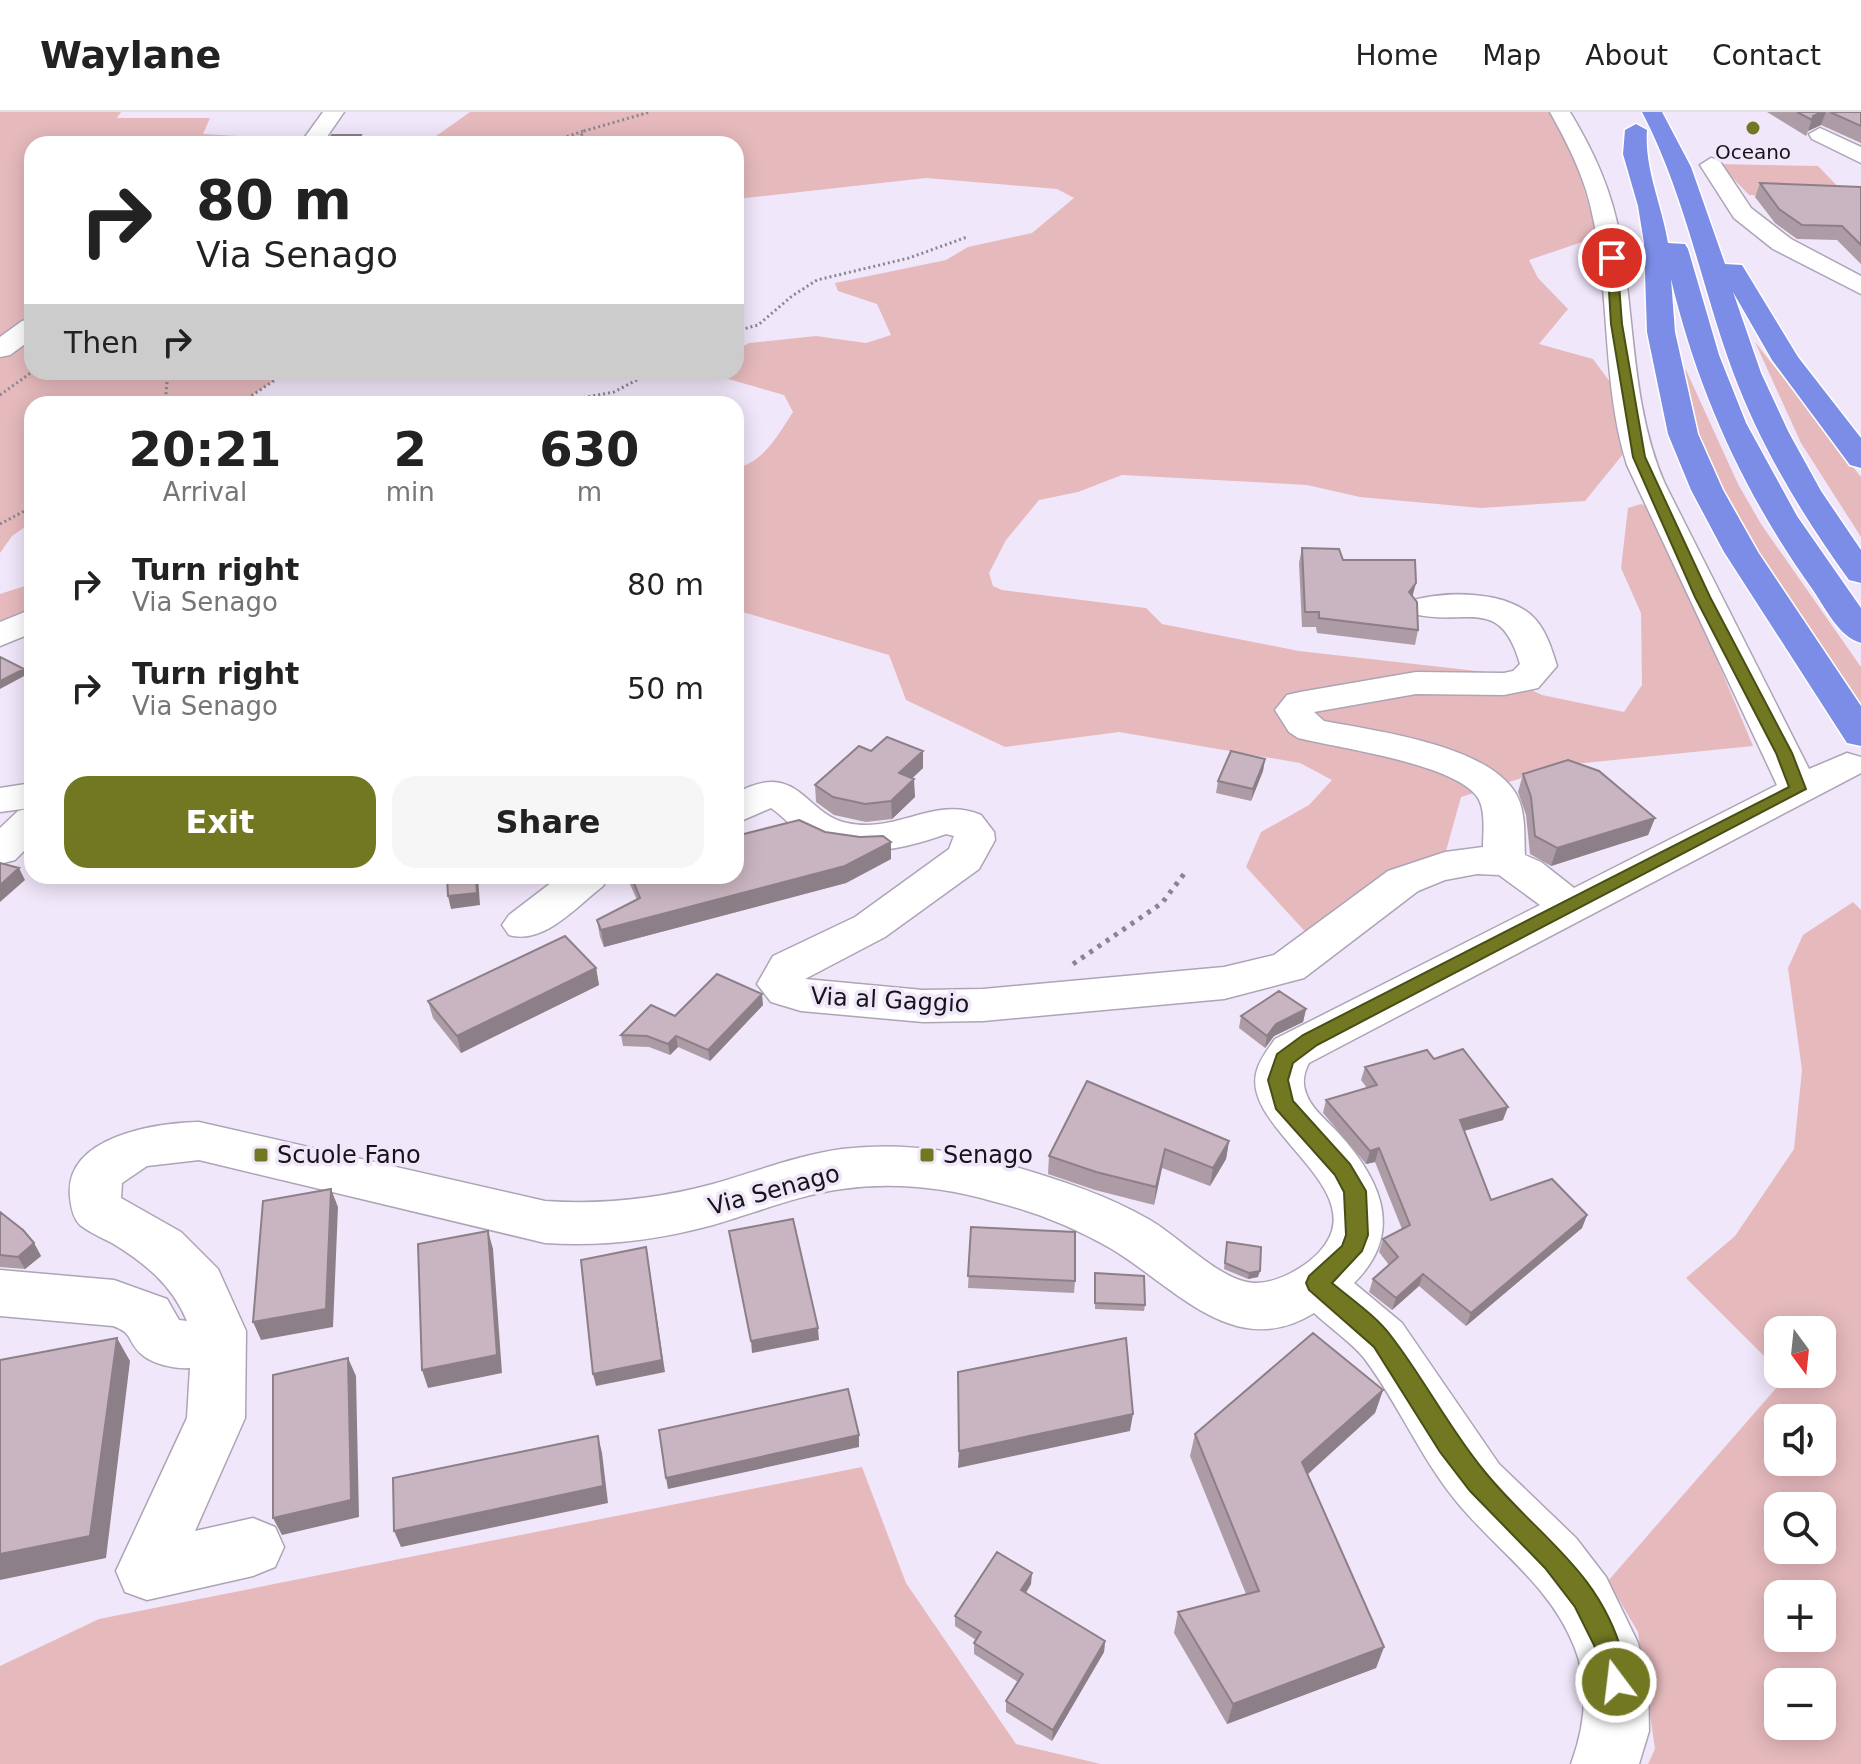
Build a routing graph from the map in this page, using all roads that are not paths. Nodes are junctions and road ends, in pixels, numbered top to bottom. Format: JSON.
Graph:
{"nodes":[{"id":1,"x":334,"y":112,"type":"edge"},
{"id":2,"x":1560,"y":112,"type":"edge"},
{"id":3,"x":1644,"y":120,"type":"edge"},
{"id":4,"x":1820,"y":134,"type":"edge"},
{"id":5,"x":317,"y":136,"type":"edge"},
{"id":6,"x":1861,"y":156,"type":"edge"},
{"id":7,"x":1711,"y":165,"type":"dead end"},
{"id":8,"x":1861,"y":286,"type":"edge"},
{"id":9,"x":24,"y":332,"type":"edge"},
{"id":10,"x":0,"y":349,"type":"edge"},
{"id":11,"x":1861,"y":459,"type":"edge"},
{"id":12,"x":1861,"y":573,"type":"edge"},
{"id":13,"x":1426,"y":607,"type":"dead end"},
{"id":14,"x":24,"y":624,"type":"edge"},
{"id":15,"x":1861,"y":632,"type":"edge"},
{"id":16,"x":0,"y":635,"type":"edge"},
{"id":17,"x":1854,"y":750,"type":"edge"},
{"id":18,"x":1798,"y":789,"type":"junction"},
{"id":19,"x":24,"y":796,"type":"edge"},
{"id":20,"x":0,"y":800,"type":"edge"},
{"id":21,"x":744,"y":805,"type":"edge"},
{"id":22,"x":24,"y":828,"type":"edge"},
{"id":23,"x":0,"y":851,"type":"edge"},
{"id":24,"x":1504,"y":863,"type":"junction"},
{"id":25,"x":578,"y":884,"type":"edge"},
{"id":26,"x":1570,"y":907,"type":"junction"},
{"id":27,"x":524,"y":925,"type":"dead end"},
{"id":28,"x":1317,"y":1283,"type":"junction"},
{"id":29,"x":0,"y":1293,"type":"edge"},
{"id":30,"x":219,"y":1331,"type":"junction"},
{"id":31,"x":253,"y":1547,"type":"dead end"},
{"id":32,"x":1605,"y":1764,"type":"edge"}],
"edges":[{"from":1,"to":5,"type":"street"},
{"from":2,"to":18,"type":"street"},
{"from":3,"to":11,"type":"highway"},
{"from":3,"to":12,"type":"highway"},
{"from":3,"to":15,"type":"highway"},
{"from":3,"to":17,"type":"highway"},
{"from":4,"to":6,"type":"street"},
{"from":7,"to":8,"type":"street"},
{"from":9,"to":10,"type":"street"},
{"from":13,"to":24,"type":"street"},
{"from":14,"to":16,"type":"street"},
{"from":17,"to":18,"type":"street","name":"Via Senago"},
{"from":18,"to":26,"type":"street","name":"Via Senago"},
{"from":19,"to":20,"type":"street"},
{"from":21,"to":24,"type":"street","name":"Via al Gaggio"},
{"from":22,"to":23,"type":"street"},
{"from":24,"to":26,"type":"street"},
{"from":25,"to":27,"type":"street"},
{"from":26,"to":28,"type":"street","name":"Via Senago"},
{"from":28,"to":30,"type":"street","name":"Via Senago"},
{"from":28,"to":32,"type":"street"},
{"from":29,"to":30,"type":"street"},
{"from":30,"to":31,"type":"street"}]}
